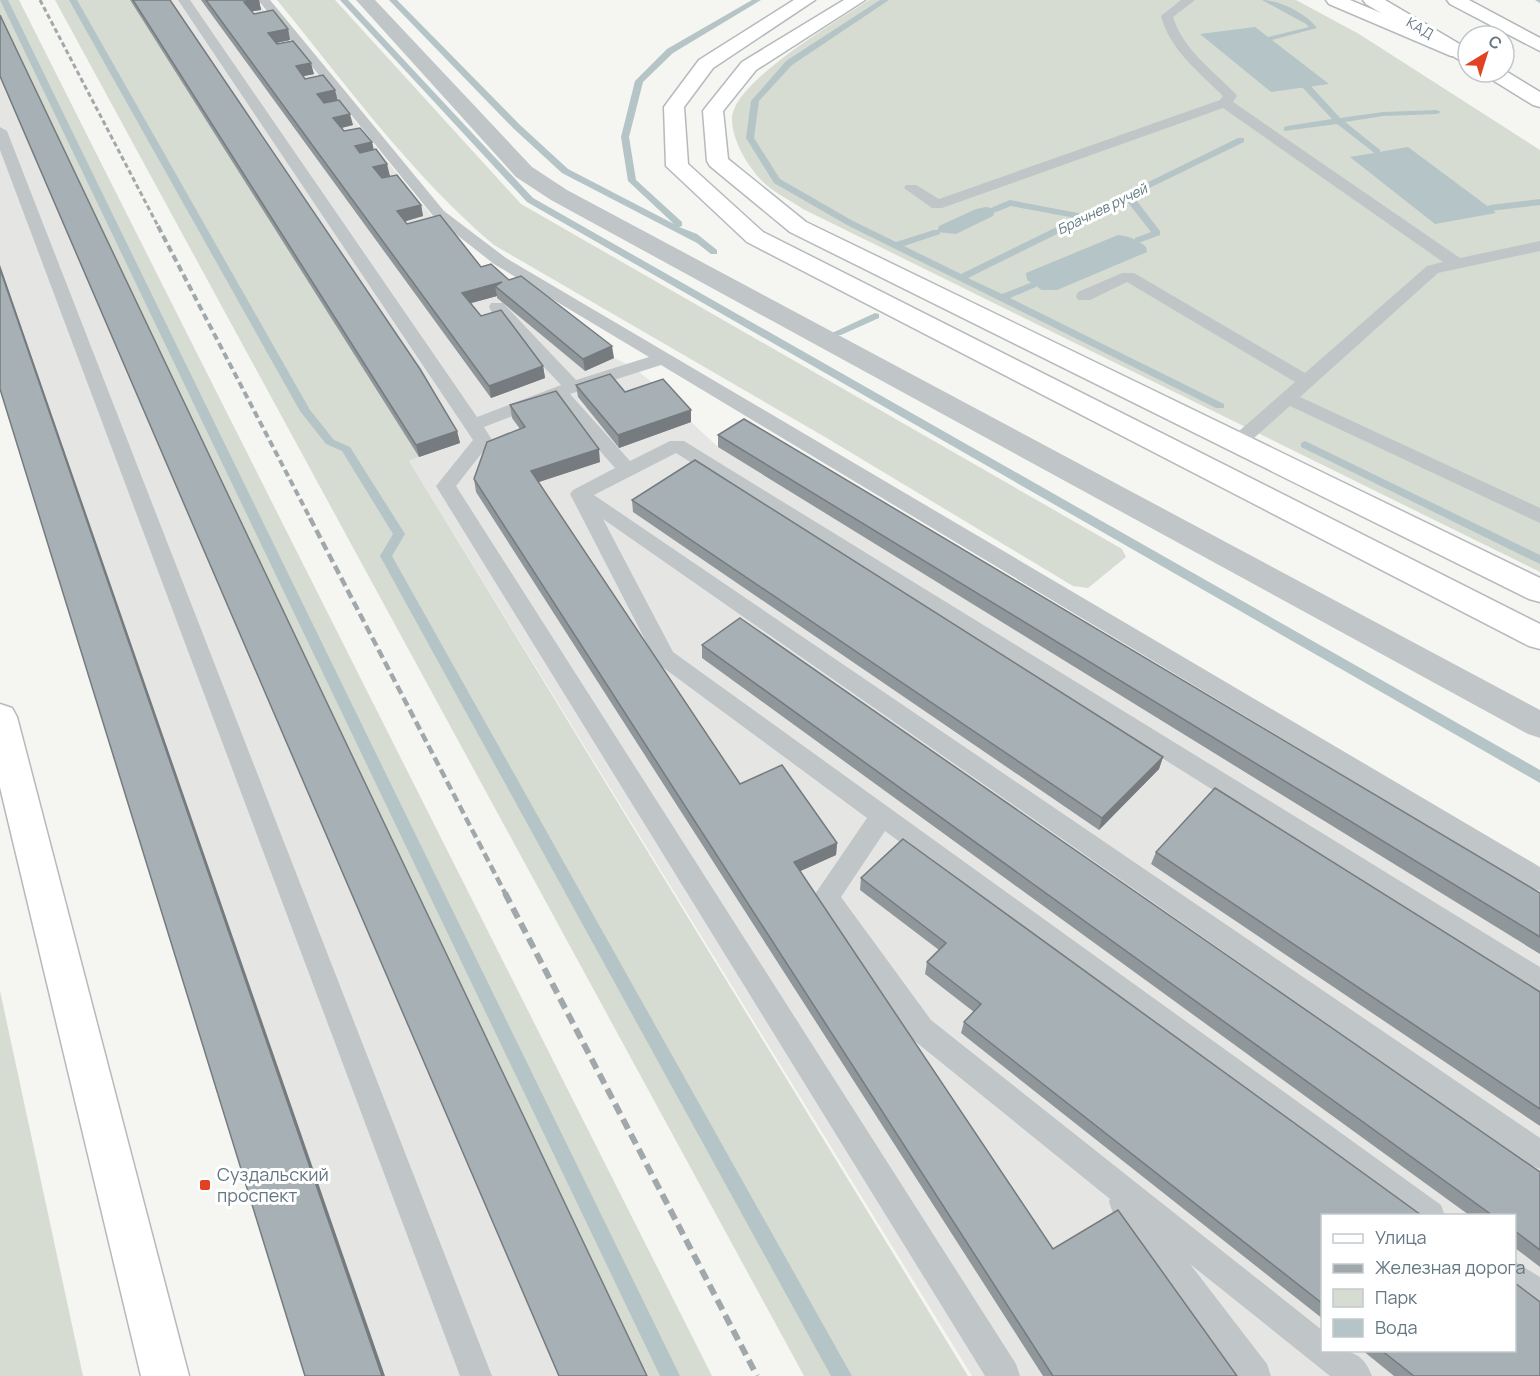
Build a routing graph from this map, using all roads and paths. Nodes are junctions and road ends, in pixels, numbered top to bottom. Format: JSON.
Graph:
{"nodes":[{"id":1,"x":184,"y":0,"type":"edge"},
{"id":2,"x":264,"y":0,"type":"edge"},
{"id":3,"x":365,"y":0,"type":"edge"},
{"id":4,"x":806,"y":0,"type":"edge"},
{"id":5,"x":856,"y":0,"type":"edge"},
{"id":6,"x":1189,"y":0,"type":"edge"},
{"id":7,"x":1335,"y":0,"type":"edge"},
{"id":8,"x":1372,"y":0,"type":"edge"},
{"id":9,"x":1456,"y":0,"type":"edge"},
{"id":10,"x":1540,"y":45,"type":"edge"},
{"id":11,"x":1456,"y":50,"type":"edge"},
{"id":12,"x":1456,"y":52,"type":"edge"},
{"id":13,"x":1512,"y":84,"type":"edge"},
{"id":14,"x":1540,"y":101,"type":"edge"},
{"id":15,"x":1224,"y":102,"type":"junction"},
{"id":16,"x":0,"y":131,"type":"edge"},
{"id":17,"x":911,"y":188,"type":"dead end"},
{"id":18,"x":1540,"y":246,"type":"edge"},
{"id":19,"x":1457,"y":264,"type":"junction"},
{"id":20,"x":1084,"y":296,"type":"dead end"},
{"id":21,"x":497,"y":307,"type":"dead end"},
{"id":22,"x":662,"y":359,"type":"junction"},
{"id":23,"x":1306,"y":381,"type":"junction"},
{"id":24,"x":566,"y":390,"type":"junction"},
{"id":25,"x":1288,"y":398,"type":"junction"},
{"id":26,"x":473,"y":425,"type":"junction"},
{"id":27,"x":1238,"y":442,"type":"junction"},
{"id":28,"x":627,"y":470,"type":"junction"},
{"id":29,"x":580,"y":494,"type":"junction"},
{"id":30,"x":1540,"y":516,"type":"edge"},
{"id":31,"x":1540,"y":591,"type":"edge"},
{"id":32,"x":1540,"y":638,"type":"edge"},
{"id":33,"x":0,"y":717,"type":"edge"},
{"id":34,"x":1540,"y":725,"type":"edge"},
{"id":35,"x":882,"y":816,"type":"junction"},
{"id":36,"x":1540,"y":880,"type":"edge"},
{"id":37,"x":1540,"y":981,"type":"edge"},
{"id":38,"x":1540,"y":1155,"type":"edge"},
{"id":39,"x":1105,"y":1177,"type":"junction"},
{"id":40,"x":1429,"y":1214,"type":"edge"},
{"id":41,"x":1516,"y":1278,"type":"edge"},
{"id":42,"x":1540,"y":1296,"type":"edge"},
{"id":43,"x":1321,"y":1348,"type":"edge"},
{"id":44,"x":1326,"y":1352,"type":"edge"},
{"id":45,"x":165,"y":1376,"type":"edge"},
{"id":46,"x":476,"y":1376,"type":"edge"},
{"id":47,"x":1004,"y":1376,"type":"edge"},
{"id":48,"x":1255,"y":1376,"type":"edge"},
{"id":49,"x":1356,"y":1376,"type":"edge"}],
"edges":[{"from":1,"to":26,"type":"lane"},
{"from":2,"to":22,"type":"lane"},
{"from":3,"to":34,"type":"street"},
{"from":4,"to":32,"type":"main road"},
{"from":5,"to":27,"type":"main road"},
{"from":6,"to":15,"type":"lane"},
{"from":7,"to":12,"type":"main road"},
{"from":8,"to":11,"type":"main road","name":"КАД"},
{"from":9,"to":10,"type":"main road"},
{"from":13,"to":14,"type":"main road"},
{"from":15,"to":17,"type":"lane"},
{"from":15,"to":19,"type":"lane"},
{"from":16,"to":46,"type":"lane"},
{"from":18,"to":19,"type":"lane"},
{"from":19,"to":23,"type":"lane"},
{"from":20,"to":23,"type":"lane"},
{"from":21,"to":24,"type":"lane"},
{"from":22,"to":24,"type":"lane"},
{"from":22,"to":36,"type":"lane"},
{"from":23,"to":25,"type":"lane"},
{"from":24,"to":26,"type":"lane"},
{"from":24,"to":28,"type":"lane"},
{"from":25,"to":27,"type":"lane"},
{"from":25,"to":30,"type":"lane"},
{"from":26,"to":47,"type":"lane"},
{"from":27,"to":31,"type":"main road"},
{"from":28,"to":29,"type":"lane"},
{"from":28,"to":37,"type":"lane"},
{"from":29,"to":35,"type":"lane"},
{"from":29,"to":38,"type":"lane"},
{"from":33,"to":45,"type":"main road"},
{"from":35,"to":39,"type":"lane"},
{"from":35,"to":40,"type":"lane"},
{"from":39,"to":43,"type":"lane"},
{"from":39,"to":48,"type":"lane"},
{"from":41,"to":42,"type":"lane"},
{"from":44,"to":49,"type":"lane"}]}
